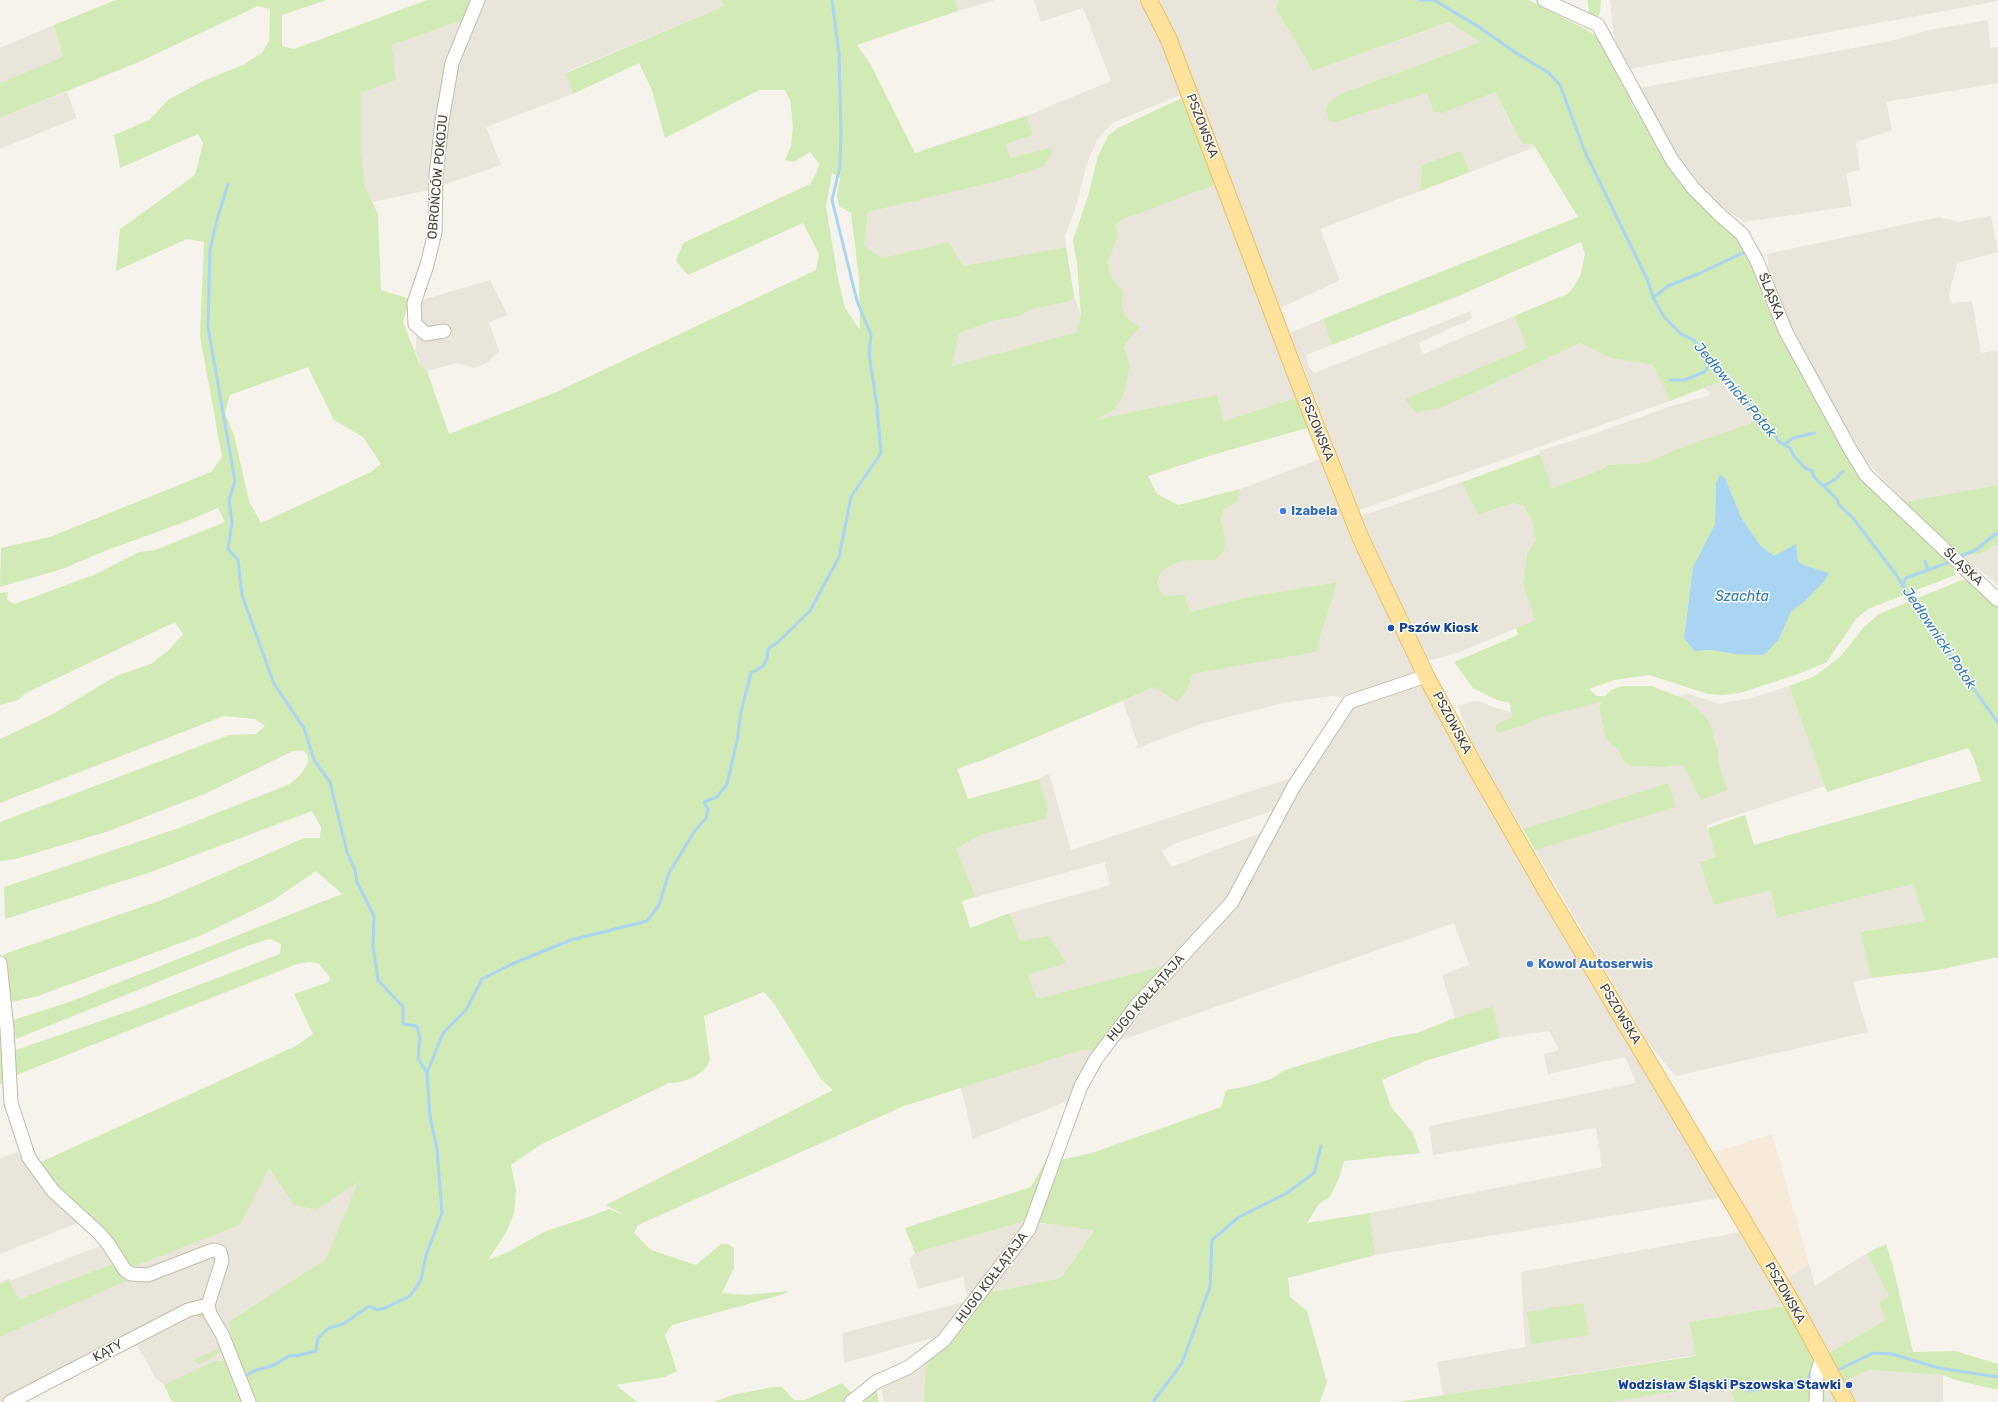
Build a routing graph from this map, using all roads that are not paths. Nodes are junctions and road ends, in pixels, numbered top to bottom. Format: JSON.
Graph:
{"nodes":[{"id":1,"x":478,"y":0,"type":"edge"},
{"id":2,"x":1149,"y":0,"type":"edge"},
{"id":3,"x":1544,"y":0,"type":"edge"},
{"id":4,"x":444,"y":330,"type":"dead end"},
{"id":5,"x":1998,"y":600,"type":"edge"},
{"id":6,"x":1426,"y":676,"type":"junction"},
{"id":7,"x":0,"y":963,"type":"edge"},
{"id":8,"x":208,"y":1305,"type":"junction"},
{"id":9,"x":1822,"y":1358,"type":"junction"},
{"id":10,"x":10,"y":1402,"type":"edge"},
{"id":11,"x":249,"y":1402,"type":"edge"},
{"id":12,"x":851,"y":1402,"type":"edge"},
{"id":13,"x":1816,"y":1402,"type":"edge"},
{"id":14,"x":1846,"y":1402,"type":"edge"}],
"edges":[{"from":1,"to":4,"type":"street","name":"OBROŃCÓW POKOJU"},
{"from":2,"to":6,"type":"main road","name":"PSZOWSKA"},
{"from":3,"to":5,"type":"street","name":"ŚLĄSKA"},
{"from":6,"to":9,"type":"main road","name":"PSZOWSKA"},
{"from":6,"to":12,"type":"street","name":"HUGO KOŁŁĄTAJA"},
{"from":7,"to":8,"type":"street"},
{"from":8,"to":10,"type":"street","name":"KĄTY"},
{"from":8,"to":11,"type":"street"},
{"from":9,"to":13,"type":"street"},
{"from":9,"to":14,"type":"main road","name":"PSZOWSKA"}]}
